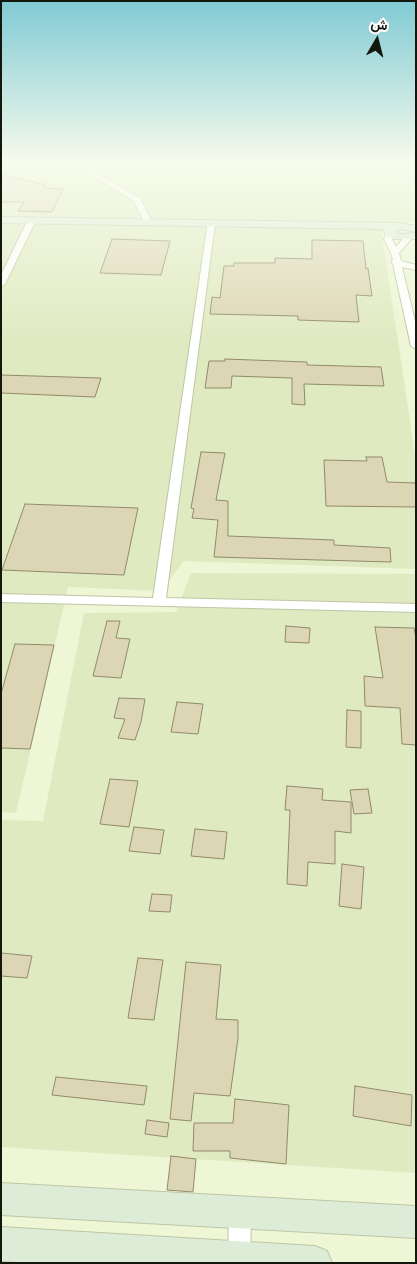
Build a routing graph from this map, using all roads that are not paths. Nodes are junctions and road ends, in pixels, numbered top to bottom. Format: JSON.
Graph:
{"nodes":[{"id":1,"x":31,"y":222,"type":"edge"},
{"id":2,"x":148,"y":222,"type":"edge"},
{"id":3,"x":211,"y":223,"type":"junction"},
{"id":4,"x":326,"y":226,"type":"junction"},
{"id":5,"x":402,"y":226,"type":"junction"},
{"id":6,"x":390,"y":234,"type":"junction"},
{"id":7,"x":414,"y":234,"type":"edge"},
{"id":8,"x":395,"y":257,"type":"junction"},
{"id":9,"x":416,"y":268,"type":"edge"},
{"id":10,"x":1,"y":284,"type":"edge"},
{"id":11,"x":416,"y":346,"type":"edge"},
{"id":12,"x":1,"y":598,"type":"edge"},
{"id":13,"x":159,"y":602,"type":"junction"},
{"id":14,"x":416,"y":608,"type":"edge"},
{"id":15,"x":1,"y":1199,"type":"edge"},
{"id":16,"x":240,"y":1213,"type":"junction"},
{"id":17,"x":416,"y":1222,"type":"edge"},
{"id":18,"x":1,"y":1244,"type":"edge"},
{"id":19,"x":240,"y":1260,"type":"edge"},
{"id":20,"x":315,"y":1263,"type":"edge"}],
"edges":[{"from":1,"to":10,"type":"street"},
{"from":2,"to":3,"type":"street"},
{"from":3,"to":4,"type":"street"},
{"from":3,"to":13,"type":"street"},
{"from":4,"to":5,"type":"street"},
{"from":4,"to":6,"type":"street"},
{"from":5,"to":6,"type":"street"},
{"from":5,"to":7,"type":"street"},
{"from":6,"to":7,"type":"street"},
{"from":6,"to":8,"type":"street"},
{"from":7,"to":8,"type":"street"},
{"from":8,"to":9,"type":"street"},
{"from":8,"to":11,"type":"street"},
{"from":12,"to":13,"type":"street"},
{"from":13,"to":14,"type":"street"},
{"from":15,"to":16,"type":"street"},
{"from":16,"to":17,"type":"street"},
{"from":16,"to":19,"type":"street"},
{"from":18,"to":19,"type":"street"},
{"from":19,"to":20,"type":"street"}]}
